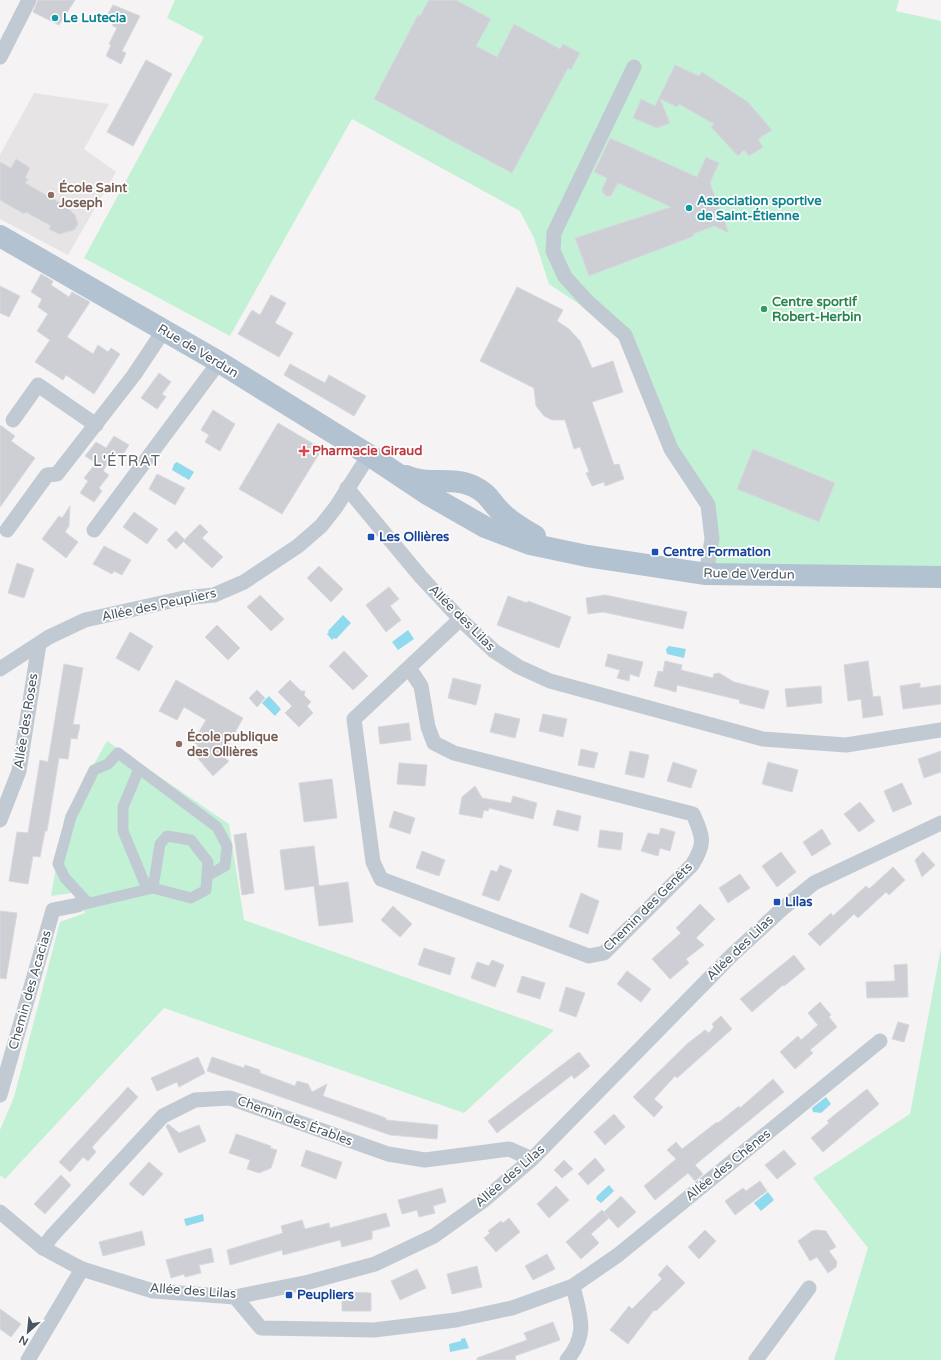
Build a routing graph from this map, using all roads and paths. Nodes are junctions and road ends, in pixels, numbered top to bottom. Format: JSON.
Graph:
{"nodes":[{"id":1,"x":29,"y":0,"type":"edge"},
{"id":2,"x":0,"y":58,"type":"edge"},
{"id":3,"x":634,"y":67,"type":"dead end"},
{"id":4,"x":0,"y":236,"type":"edge"},
{"id":5,"x":164,"y":330,"type":"junction"},
{"id":6,"x":220,"y":362,"type":"junction"},
{"id":7,"x":14,"y":420,"type":"dead end"},
{"id":8,"x":96,"y":425,"type":"junction"},
{"id":9,"x":369,"y":455,"type":"junction"},
{"id":10,"x":394,"y":471,"type":"junction"},
{"id":11,"x":347,"y":488,"type":"junction"},
{"id":12,"x":7,"y":530,"type":"dead end"},
{"id":13,"x":94,"y":530,"type":"dead end"},
{"id":14,"x":559,"y":550,"type":"junction"},
{"id":15,"x":706,"y":574,"type":"junction"},
{"id":16,"x":941,"y":577,"type":"edge"},
{"id":17,"x":460,"y":619,"type":"junction"},
{"id":18,"x":39,"y":644,"type":"junction"},
{"id":19,"x":408,"y":668,"type":"junction"},
{"id":20,"x":0,"y":669,"type":"edge"},
{"id":21,"x":941,"y":730,"type":"edge"},
{"id":22,"x":139,"y":769,"type":"junction"},
{"id":23,"x":0,"y":820,"type":"edge"},
{"id":24,"x":941,"y":823,"type":"edge"},
{"id":25,"x":207,"y":876,"type":"junction"},
{"id":26,"x":150,"y":888,"type":"junction"},
{"id":27,"x":83,"y":904,"type":"junction"},
{"id":28,"x":880,"y":1041,"type":"dead end"},
{"id":29,"x":0,"y":1095,"type":"edge"},
{"id":30,"x":532,"y":1159,"type":"junction"},
{"id":31,"x":0,"y":1212,"type":"edge"},
{"id":32,"x":43,"y":1248,"type":"junction"},
{"id":33,"x":82,"y":1269,"type":"junction"},
{"id":34,"x":573,"y":1286,"type":"junction"},
{"id":35,"x":809,"y":1288,"type":"dead end"},
{"id":36,"x":235,"y":1296,"type":"junction"},
{"id":37,"x":28,"y":1360,"type":"edge"},
{"id":38,"x":566,"y":1360,"type":"edge"},
{"id":39,"x":756,"y":1360,"type":"edge"}],
"edges":[{"from":1,"to":2,"type":"street"},
{"from":3,"to":15,"type":"street"},
{"from":4,"to":5,"type":"main road","name":"Rue de Verdun"},
{"from":5,"to":6,"type":"main road","name":"Rue de Verdun"},
{"from":5,"to":8,"type":"street"},
{"from":6,"to":9,"type":"main road","name":"Rue de Verdun"},
{"from":6,"to":13,"type":"street"},
{"from":7,"to":8,"type":"street"},
{"from":8,"to":12,"type":"street"},
{"from":9,"to":10,"type":"main road","name":"Rue de Verdun"},
{"from":9,"to":11,"type":"street","name":"Allée des Peupliers"},
{"from":10,"to":14,"type":"main road","name":"Rue de Verdun"},
{"from":10,"to":14,"type":"main road","name":"Rue de Verdun"},
{"from":11,"to":17,"type":"street","name":"Allée des Lilas"},
{"from":11,"to":18,"type":"street","name":"Allée des Peupliers"},
{"from":14,"to":15,"type":"main road","name":"Rue de Verdun"},
{"from":15,"to":16,"type":"main road","name":"Rue de Verdun"},
{"from":17,"to":19,"type":"street","name":"Chemin des Genêts"},
{"from":17,"to":21,"type":"street","name":"Allée des Lilas"},
{"from":18,"to":20,"type":"street","name":"Allée des Peupliers"},
{"from":18,"to":23,"type":"street","name":"Allée des Roses"},
{"from":19,"to":19,"type":"street","name":"Chemin des Genêts"},
{"from":22,"to":25,"type":"street"},
{"from":22,"to":26,"type":"street"},
{"from":22,"to":27,"type":"street"},
{"from":24,"to":30,"type":"street","name":"Allée des Lilas"},
{"from":25,"to":26,"type":"street"},
{"from":25,"to":26,"type":"street"},
{"from":26,"to":27,"type":"street"},
{"from":27,"to":29,"type":"street","name":"Chemin des Acacias"},
{"from":28,"to":34,"type":"street","name":"Allée des Chênes"},
{"from":30,"to":32,"type":"street","name":"Chemin des Érables"},
{"from":30,"to":36,"type":"street","name":"Allée des Lilas"},
{"from":31,"to":32,"type":"street","name":"Allée des Lilas"},
{"from":32,"to":33,"type":"street","name":"Allée des Lilas"},
{"from":33,"to":36,"type":"street","name":"Allée des Lilas"},
{"from":33,"to":37,"type":"street"},
{"from":34,"to":36,"type":"street","name":"Allée des Chênes"},
{"from":34,"to":38,"type":"street"},
{"from":35,"to":39,"type":"street"}]}
